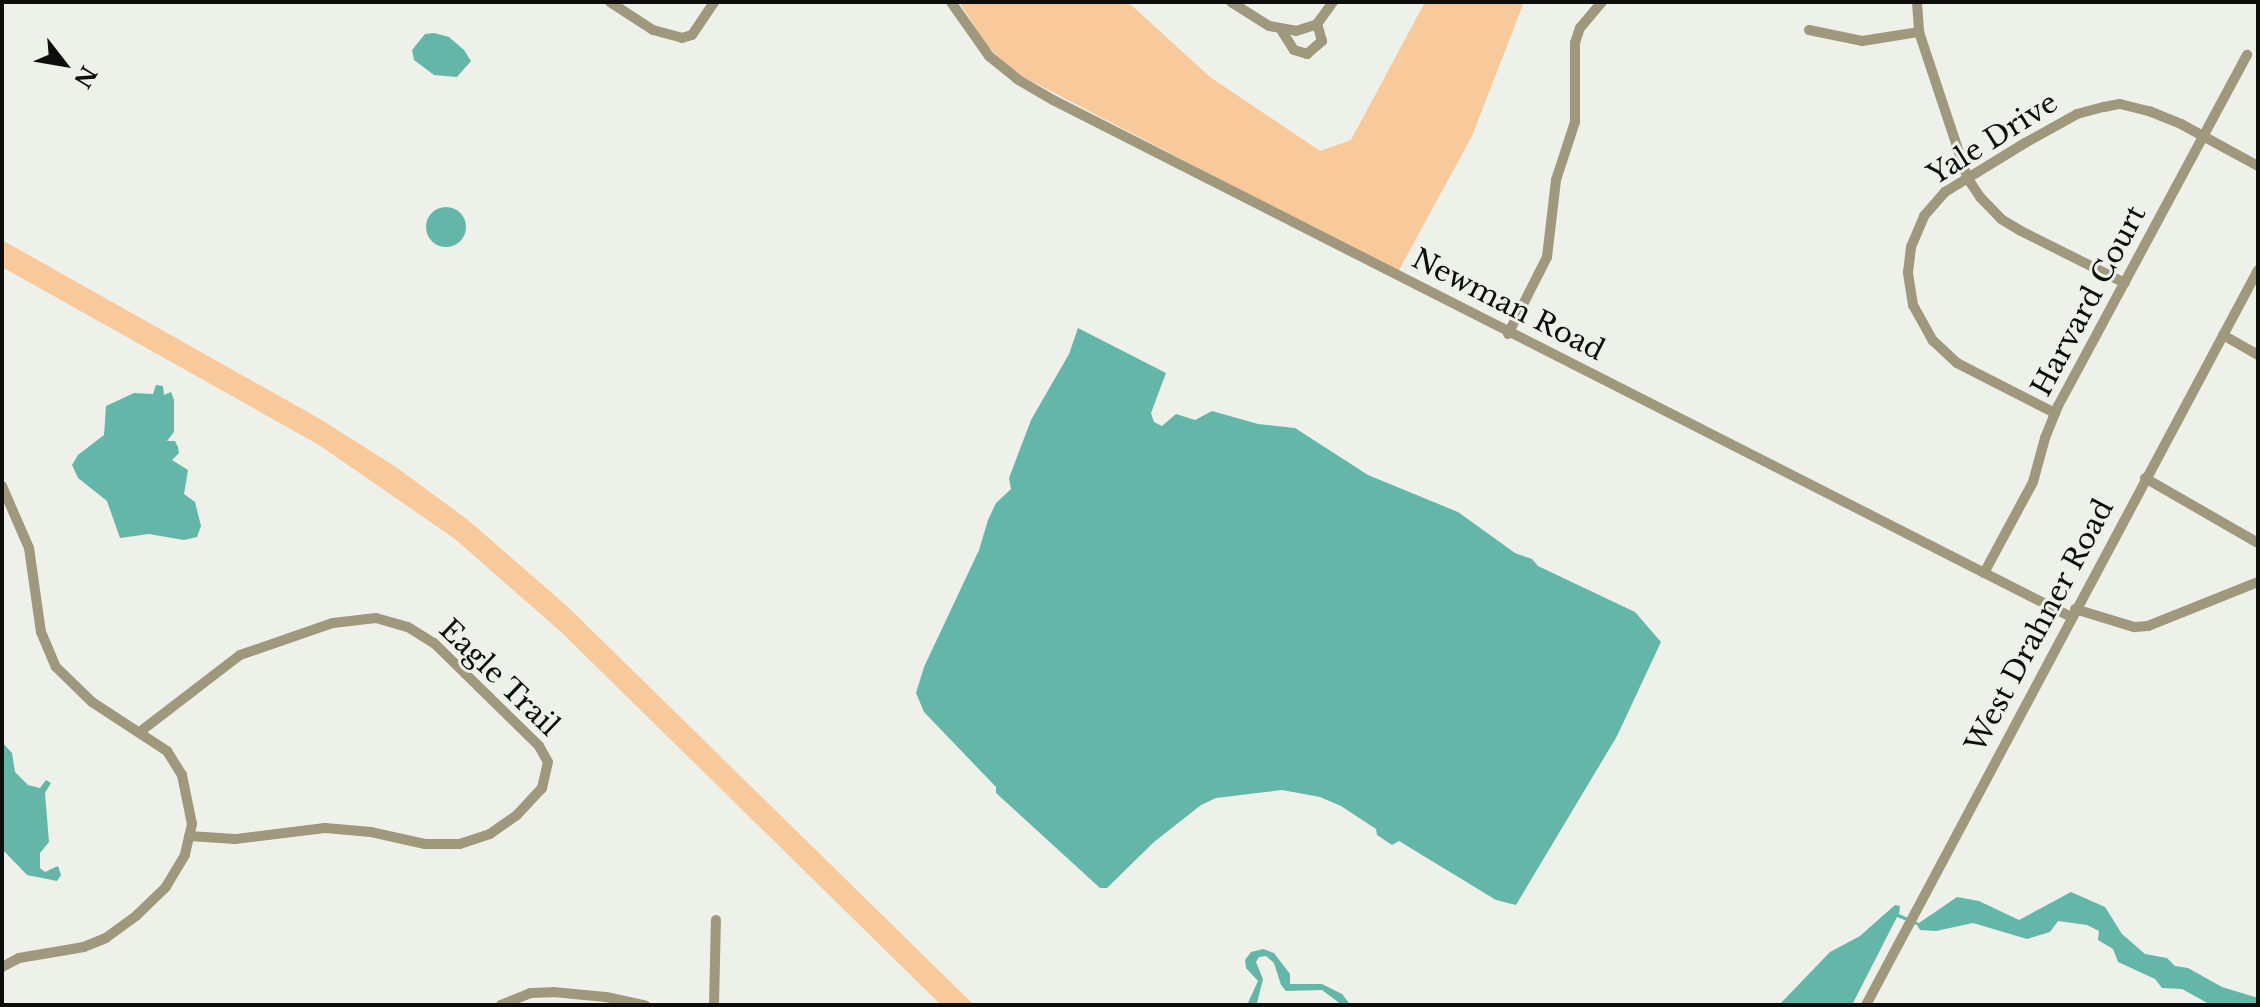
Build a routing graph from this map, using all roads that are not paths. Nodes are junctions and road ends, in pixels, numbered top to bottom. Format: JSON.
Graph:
{"nodes":[{"id":1,"x":610,"y":2,"type":"edge"},
{"id":2,"x":714,"y":2,"type":"edge"},
{"id":3,"x":951,"y":2,"type":"edge"},
{"id":4,"x":1231,"y":2,"type":"edge"},
{"id":5,"x":1333,"y":2,"type":"edge"},
{"id":6,"x":1602,"y":2,"type":"edge"},
{"id":7,"x":1917,"y":2,"type":"edge"},
{"id":8,"x":1317,"y":24,"type":"junction"},
{"id":9,"x":1809,"y":30,"type":"dead end"},
{"id":10,"x":1282,"y":31,"type":"junction"},
{"id":11,"x":1919,"y":32,"type":"junction"},
{"id":12,"x":2247,"y":55,"type":"dead end"},
{"id":13,"x":2204,"y":136,"type":"junction"},
{"id":14,"x":2258,"y":166,"type":"edge"},
{"id":15,"x":1968,"y":179,"type":"junction"},
{"id":16,"x":2258,"y":270,"type":"edge"},
{"id":17,"x":2125,"y":283,"type":"junction"},
{"id":18,"x":1508,"y":334,"type":"junction"},
{"id":19,"x":2223,"y":335,"type":"junction"},
{"id":20,"x":2258,"y":355,"type":"edge"},
{"id":21,"x":2055,"y":413,"type":"junction"},
{"id":22,"x":2145,"y":478,"type":"junction"},
{"id":23,"x":2,"y":486,"type":"edge"},
{"id":24,"x":2258,"y":543,"type":"edge"},
{"id":25,"x":1984,"y":573,"type":"junction"},
{"id":26,"x":2258,"y":582,"type":"edge"},
{"id":27,"x":2073,"y":613,"type":"junction"},
{"id":28,"x":141,"y":731,"type":"junction"},
{"id":29,"x":189,"y":836,"type":"junction"},
{"id":30,"x":716,"y":920,"type":"dead end"},
{"id":31,"x":2,"y":967,"type":"edge"},
{"id":32,"x":501,"y":1005,"type":"edge"},
{"id":33,"x":645,"y":1005,"type":"edge"},
{"id":34,"x":714,"y":1005,"type":"edge"},
{"id":35,"x":1866,"y":1005,"type":"edge"}],
"edges":[{"from":1,"to":2,"type":"street"},
{"from":3,"to":18,"type":"street","name":"Newman Road"},
{"from":4,"to":10,"type":"street"},
{"from":5,"to":8,"type":"street"},
{"from":6,"to":18,"type":"street"},
{"from":7,"to":11,"type":"street"},
{"from":8,"to":10,"type":"street"},
{"from":8,"to":10,"type":"street"},
{"from":9,"to":11,"type":"street"},
{"from":11,"to":15,"type":"street"},
{"from":12,"to":13,"type":"street","name":"Harvard Court"},
{"from":13,"to":14,"type":"street","name":"Yale Drive"},
{"from":13,"to":15,"type":"street","name":"Yale Drive"},
{"from":13,"to":17,"type":"street","name":"Harvard Court"},
{"from":15,"to":17,"type":"street"},
{"from":15,"to":21,"type":"street","name":"Yale Drive"},
{"from":16,"to":19,"type":"street","name":"West Drahner Road"},
{"from":17,"to":21,"type":"street","name":"Harvard Court"},
{"from":18,"to":25,"type":"street","name":"Newman Road"},
{"from":19,"to":20,"type":"street"},
{"from":19,"to":22,"type":"street","name":"West Drahner Road"},
{"from":21,"to":25,"type":"street","name":"Harvard Court"},
{"from":22,"to":24,"type":"street"},
{"from":22,"to":27,"type":"street","name":"West Drahner Road"},
{"from":23,"to":28,"type":"street"},
{"from":25,"to":27,"type":"street","name":"Newman Road"},
{"from":26,"to":27,"type":"street","name":"Newman Road"},
{"from":27,"to":35,"type":"street","name":"West Drahner Road"},
{"from":28,"to":29,"type":"street"},
{"from":28,"to":29,"type":"street","name":"Eagle Trail"},
{"from":29,"to":31,"type":"street"},
{"from":30,"to":34,"type":"street"},
{"from":32,"to":33,"type":"street"}]}
